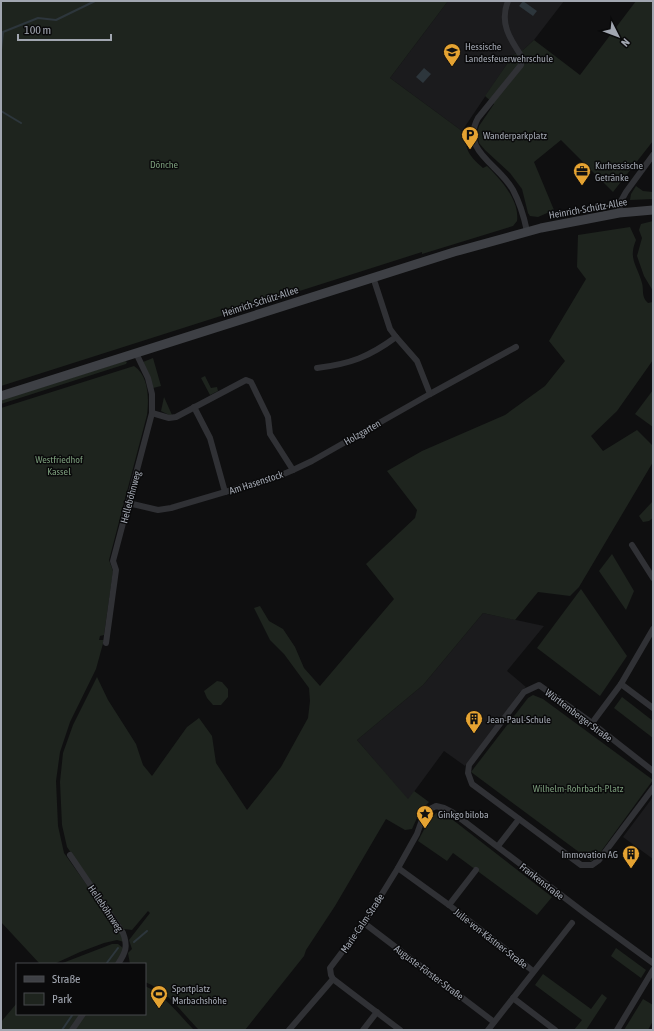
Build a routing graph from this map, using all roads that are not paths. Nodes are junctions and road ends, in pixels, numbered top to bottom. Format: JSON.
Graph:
{"nodes":[{"id":1,"x":508,"y":1,"type":"edge"},
{"id":2,"x":653,"y":156,"type":"edge"},
{"id":3,"x":653,"y":210,"type":"edge"},
{"id":4,"x":619,"y":213,"type":"junction"},
{"id":5,"x":527,"y":231,"type":"junction"},
{"id":6,"x":373,"y":277,"type":"junction"},
{"id":7,"x":396,"y":337,"type":"junction"},
{"id":8,"x":516,"y":347,"type":"dead end"},
{"id":9,"x":508,"y":351,"type":"junction"},
{"id":10,"x":136,"y":353,"type":"junction"},
{"id":11,"x":512,"y":357,"type":"dead end"},
{"id":12,"x":317,"y":368,"type":"dead end"},
{"id":13,"x":430,"y":394,"type":"junction"},
{"id":14,"x":1,"y":396,"type":"edge"},
{"id":15,"x":194,"y":407,"type":"junction"},
{"id":16,"x":152,"y":414,"type":"junction"},
{"id":17,"x":293,"y":470,"type":"junction"},
{"id":18,"x":225,"y":492,"type":"junction"},
{"id":19,"x":128,"y":503,"type":"junction"},
{"id":20,"x":632,"y":545,"type":"dead end"},
{"id":21,"x":653,"y":578,"type":"edge"},
{"id":22,"x":653,"y":629,"type":"edge"},
{"id":23,"x":106,"y":643,"type":"dead end"},
{"id":24,"x":622,"y":684,"type":"junction"},
{"id":25,"x":653,"y":708,"type":"edge"},
{"id":26,"x":592,"y":723,"type":"junction"},
{"id":27,"x":653,"y":771,"type":"edge"},
{"id":28,"x":653,"y":788,"type":"edge"},
{"id":29,"x":430,"y":809,"type":"joint"},
{"id":30,"x":519,"y":819,"type":"junction"},
{"id":31,"x":498,"y":846,"type":"junction"},
{"id":32,"x":70,"y":855,"type":"dead end"},
{"id":33,"x":398,"y":868,"type":"junction"},
{"id":34,"x":476,"y":870,"type":"dead end"},
{"id":35,"x":449,"y":906,"type":"junction"},
{"id":36,"x":364,"y":923,"type":"junction"},
{"id":37,"x":572,"y":923,"type":"dead end"},
{"id":38,"x":119,"y":963,"type":"edge"},
{"id":39,"x":653,"y":963,"type":"edge"},
{"id":40,"x":653,"y":970,"type":"edge"},
{"id":41,"x":533,"y":971,"type":"junction"},
{"id":42,"x":333,"y":979,"type":"junction"},
{"id":43,"x":513,"y":998,"type":"junction"},
{"id":44,"x":377,"y":1012,"type":"junction"},
{"id":45,"x":82,"y":1015,"type":"edge"},
{"id":46,"x":494,"y":1022,"type":"junction"},
{"id":47,"x":72,"y":1030,"type":"edge"},
{"id":48,"x":290,"y":1030,"type":"edge"},
{"id":49,"x":363,"y":1030,"type":"edge"},
{"id":50,"x":400,"y":1030,"type":"edge"},
{"id":51,"x":488,"y":1030,"type":"edge"},
{"id":52,"x":555,"y":1030,"type":"edge"},
{"id":53,"x":616,"y":1030,"type":"edge"}],
"edges":[{"from":1,"to":5,"type":"street"},
{"from":2,"to":4,"type":"street"},
{"from":3,"to":4,"type":"main road","name":"Heinrich-Schütz-Allee"},
{"from":4,"to":5,"type":"main road","name":"Heinrich-Schütz-Allee"},
{"from":5,"to":6,"type":"main road","name":"Heinrich-Schütz-Allee"},
{"from":6,"to":7,"type":"street"},
{"from":6,"to":10,"type":"main road","name":"Heinrich-Schütz-Allee"},
{"from":7,"to":12,"type":"street"},
{"from":7,"to":13,"type":"street"},
{"from":8,"to":9,"type":"street","name":"Holzgarten"},
{"from":9,"to":11,"type":"street"},
{"from":9,"to":13,"type":"street","name":"Holzgarten"},
{"from":10,"to":14,"type":"main road","name":"Heinrich-Schütz-Allee"},
{"from":10,"to":16,"type":"street","name":"Helleböhnweg"},
{"from":13,"to":17,"type":"street","name":"Holzgarten"},
{"from":15,"to":16,"type":"street","name":"Am Hasenstock"},
{"from":15,"to":17,"type":"street","name":"Am Hasenstock"},
{"from":15,"to":18,"type":"street","name":"Am Hasenstock"},
{"from":16,"to":19,"type":"street","name":"Helleböhnweg"},
{"from":17,"to":18,"type":"street","name":"Am Hasenstock"},
{"from":18,"to":19,"type":"street","name":"Am Hasenstock"},
{"from":19,"to":23,"type":"street","name":"Helleböhnweg"},
{"from":20,"to":21,"type":"street"},
{"from":22,"to":24,"type":"street"},
{"from":24,"to":25,"type":"street"},
{"from":24,"to":26,"type":"street"},
{"from":26,"to":27,"type":"street","name":"Württemberger Straße"},
{"from":26,"to":30,"type":"street","name":"Württemberger Straße"},
{"from":28,"to":30,"type":"street"},
{"from":29,"to":31,"type":"street","name":"Frankenstraße"},
{"from":29,"to":33,"type":"street","name":"Marie-Calm-Straße"},
{"from":30,"to":31,"type":"street"},
{"from":31,"to":39,"type":"street","name":"Frankenstraße"},
{"from":32,"to":38,"type":"street","name":"Helleböhnweg"},
{"from":33,"to":35,"type":"street","name":"Julie-von-Kästner-Straße"},
{"from":33,"to":36,"type":"street","name":"Marie-Calm-Straße"},
{"from":34,"to":35,"type":"street","name":"Julie-von-Kästner-Straße"},
{"from":35,"to":41,"type":"street","name":"Julie-von-Kästner-Straße"},
{"from":36,"to":42,"type":"street","name":"Marie-Calm-Straße"},
{"from":36,"to":46,"type":"street","name":"Auguste-Förster-Straße"},
{"from":37,"to":41,"type":"street"},
{"from":40,"to":53,"type":"street"},
{"from":41,"to":43,"type":"street"},
{"from":42,"to":44,"type":"street"},
{"from":42,"to":48,"type":"street"},
{"from":43,"to":46,"type":"street"},
{"from":43,"to":52,"type":"street"},
{"from":44,"to":49,"type":"street"},
{"from":44,"to":50,"type":"street"},
{"from":45,"to":47,"type":"street"},
{"from":46,"to":51,"type":"street"}]}
